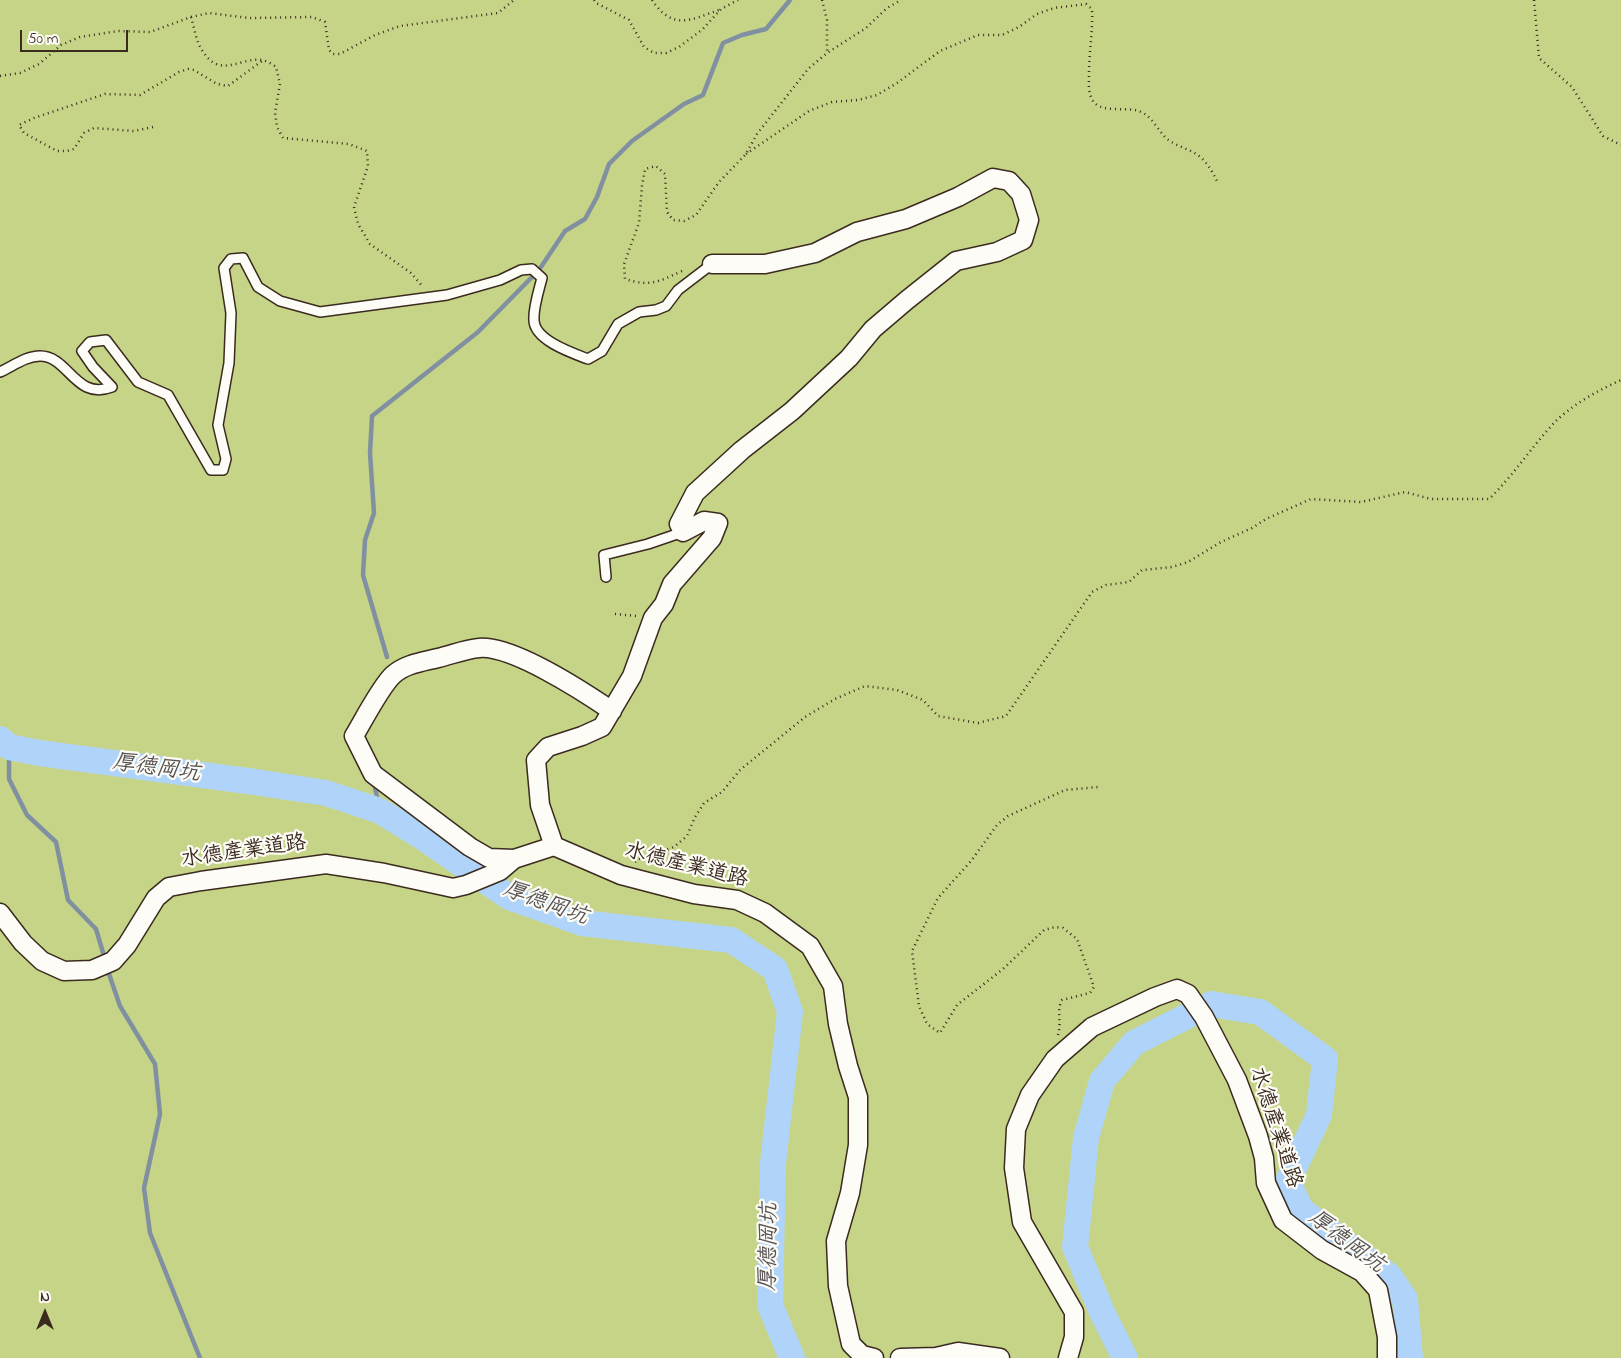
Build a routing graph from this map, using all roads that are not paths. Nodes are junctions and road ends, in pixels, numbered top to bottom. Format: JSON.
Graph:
{"nodes":[{"id":1,"x":712,"y":264,"type":"joint"},
{"id":2,"x":0,"y":372,"type":"edge"},
{"id":3,"x":683,"y":532,"type":"junction"},
{"id":4,"x":606,"y":577,"type":"dead end"},
{"id":5,"x":612,"y":711,"type":"junction"},
{"id":6,"x":554,"y":846,"type":"junction"},
{"id":7,"x":514,"y":859,"type":"junction"},
{"id":8,"x":0,"y":913,"type":"edge"},
{"id":9,"x":874,"y":1358,"type":"edge"},
{"id":10,"x":900,"y":1358,"type":"edge"},
{"id":11,"x":1000,"y":1358,"type":"edge"},
{"id":12,"x":1068,"y":1358,"type":"edge"},
{"id":13,"x":1387,"y":1358,"type":"edge"}],
"edges":[{"from":1,"to":2,"type":"lane"},
{"from":1,"to":3,"type":"street"},
{"from":3,"to":4,"type":"lane"},
{"from":3,"to":5,"type":"street"},
{"from":5,"to":6,"type":"street"},
{"from":5,"to":7,"type":"street"},
{"from":6,"to":7,"type":"street"},
{"from":6,"to":9,"type":"street","name":"水德產業道路"},
{"from":7,"to":8,"type":"street","name":"水德產業道路"},
{"from":10,"to":11,"type":"street"},
{"from":12,"to":13,"type":"street","name":"水德產業道路"}]}
